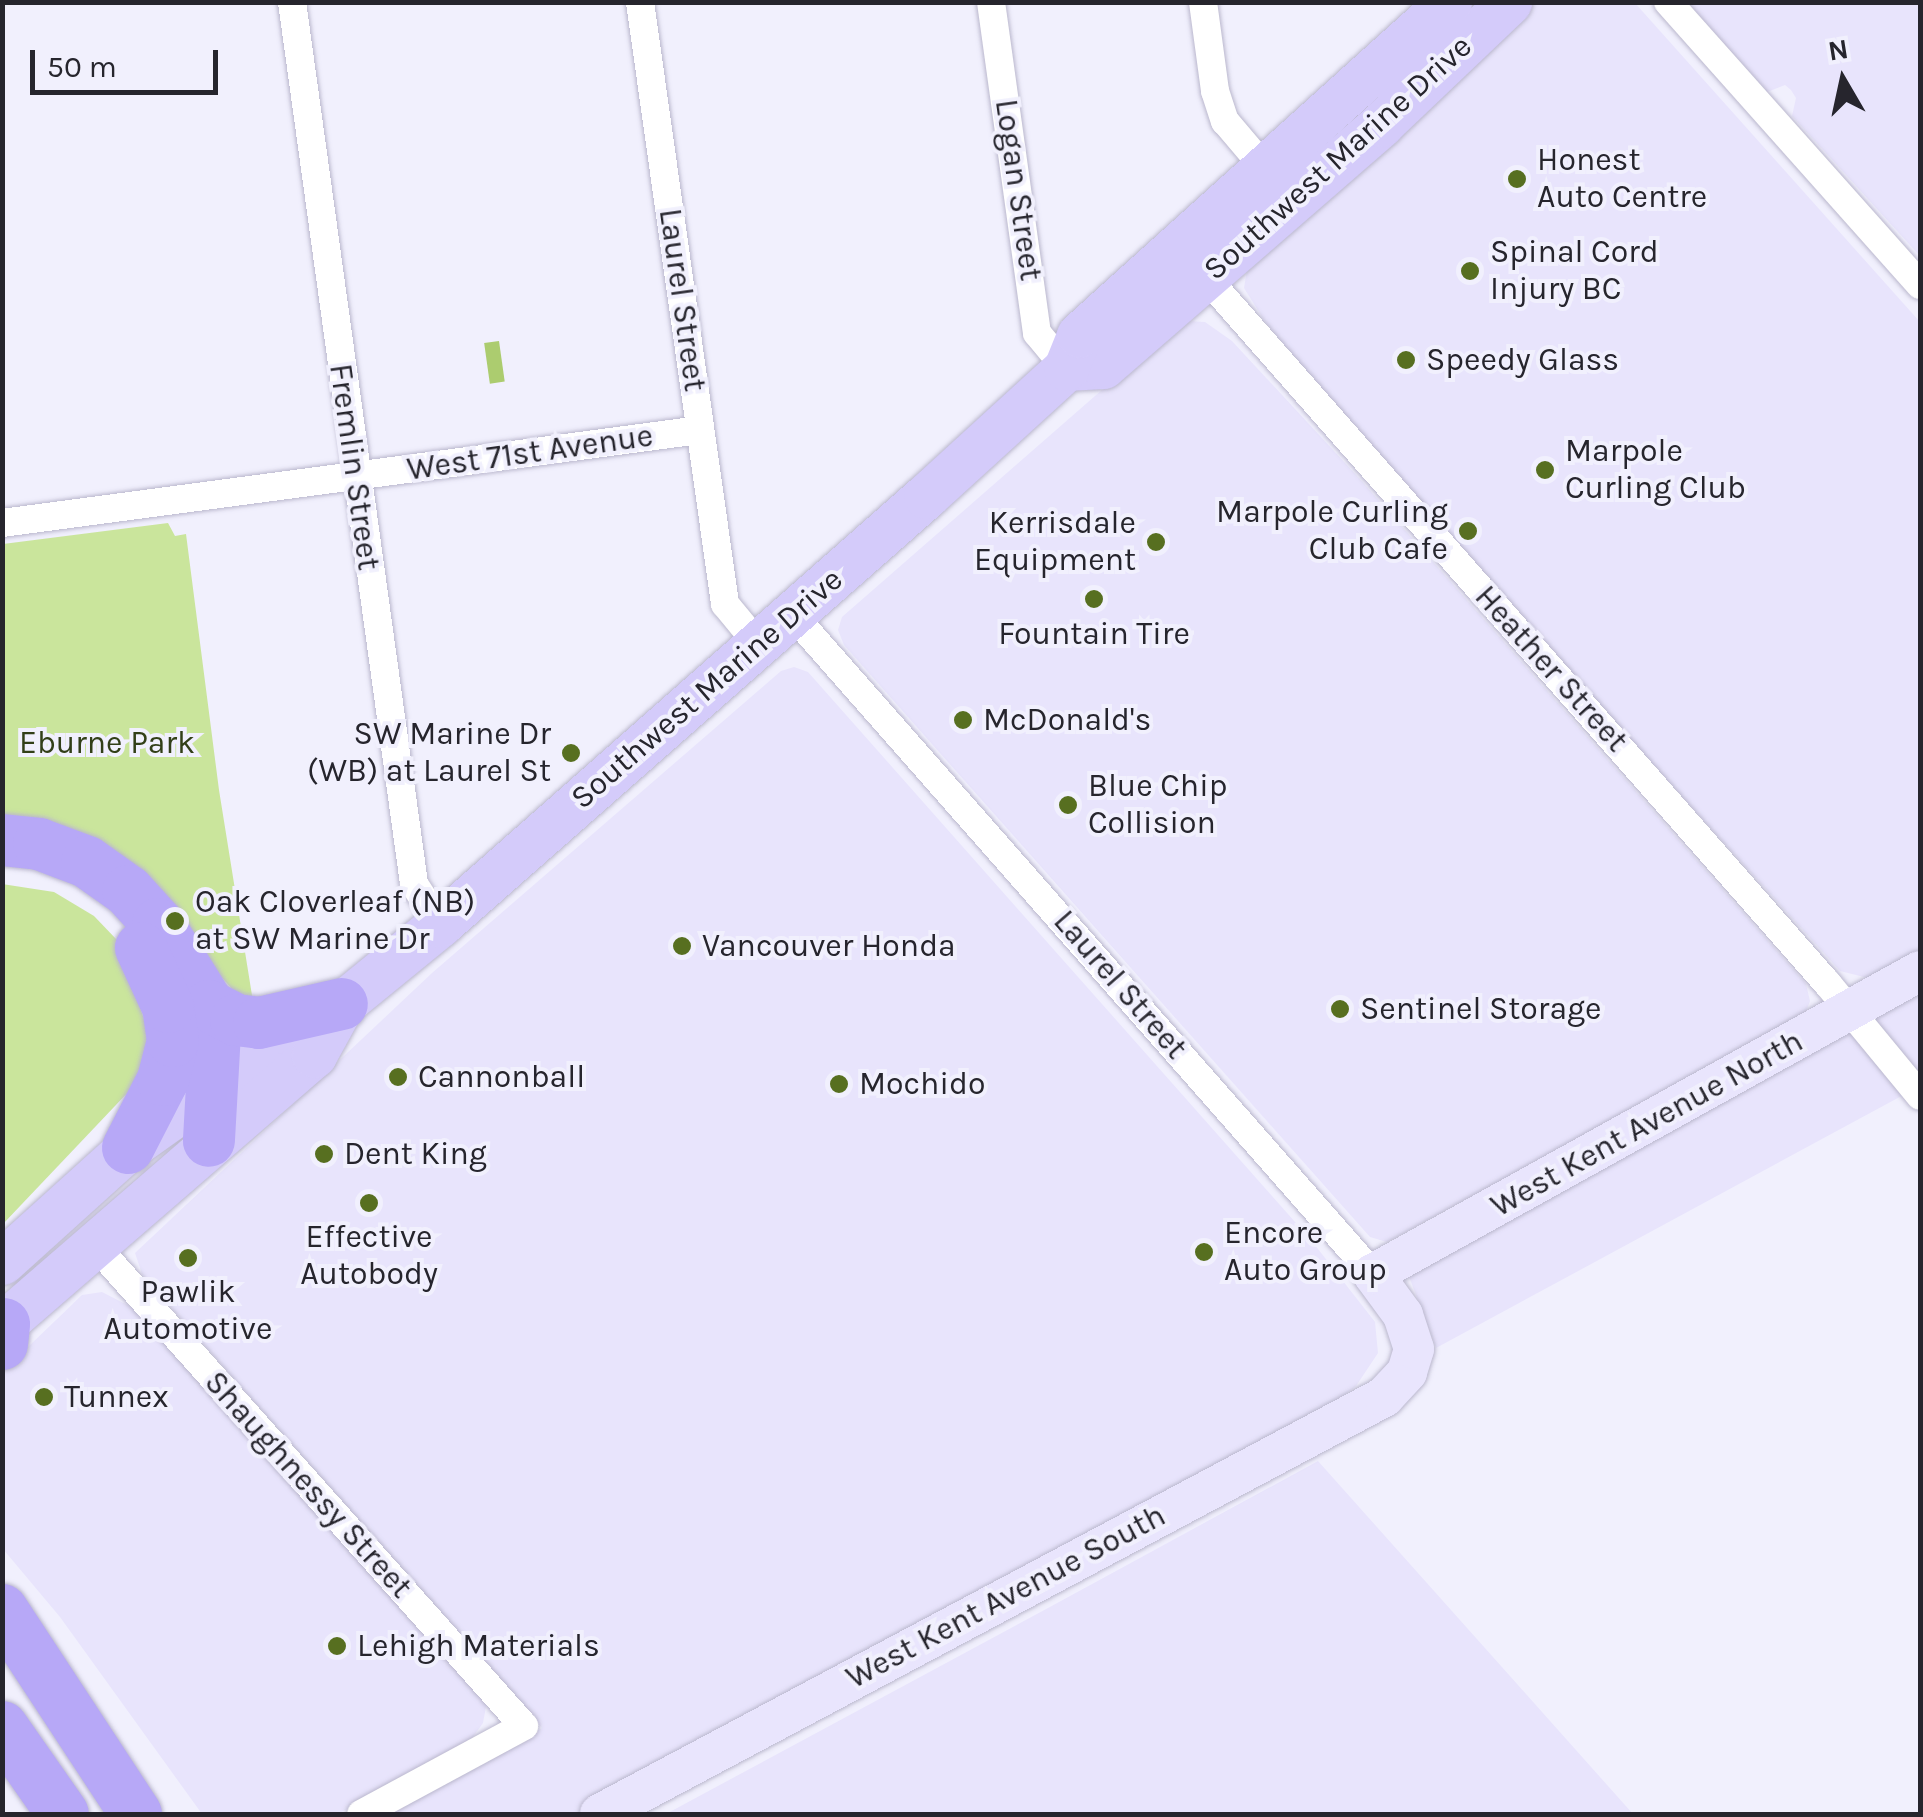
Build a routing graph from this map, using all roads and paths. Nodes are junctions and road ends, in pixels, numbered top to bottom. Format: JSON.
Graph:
{"nodes":[{"id":1,"x":292,"y":2,"type":"edge"},
{"id":2,"x":640,"y":2,"type":"edge"},
{"id":3,"x":991,"y":2,"type":"edge"},
{"id":4,"x":1203,"y":2,"type":"edge"},
{"id":5,"x":1449,"y":2,"type":"edge"},
{"id":6,"x":1509,"y":2,"type":"edge"},
{"id":7,"x":1668,"y":2,"type":"edge"},
{"id":8,"x":1264,"y":167,"type":"junction"},
{"id":9,"x":1191,"y":261,"type":"junction"},
{"id":10,"x":1920,"y":285,"type":"edge"},
{"id":11,"x":1066,"y":368,"type":"junction"},
{"id":12,"x":700,"y":430,"type":"junction"},
{"id":13,"x":355,"y":476,"type":"junction"},
{"id":14,"x":2,"y":524,"type":"edge"},
{"id":15,"x":792,"y":614,"type":"junction"},
{"id":16,"x":758,"y":644,"type":"junction"},
{"id":17,"x":2,"y":840,"type":"edge"},
{"id":18,"x":2,"y":870,"type":"edge"},
{"id":19,"x":440,"y":924,"type":"junction"},
{"id":20,"x":1920,"y":971,"type":"edge"},
{"id":21,"x":342,"y":1004,"type":"junction"},
{"id":22,"x":209,"y":1006,"type":"junction"},
{"id":23,"x":1851,"y":1010,"type":"junction"},
{"id":24,"x":215,"y":1083,"type":"junction"},
{"id":25,"x":1920,"y":1096,"type":"edge"},
{"id":26,"x":209,"y":1142,"type":"junction"},
{"id":27,"x":128,"y":1148,"type":"junction"},
{"id":28,"x":93,"y":1243,"type":"junction"},
{"id":29,"x":2,"y":1262,"type":"edge"},
{"id":30,"x":1373,"y":1274,"type":"junction"},
{"id":31,"x":3,"y":1331,"type":"edge"},
{"id":32,"x":1407,"y":1372,"type":"joint"},
{"id":33,"x":2,"y":1610,"type":"edge"},
{"id":34,"x":2,"y":1672,"type":"edge"},
{"id":35,"x":2,"y":1727,"type":"edge"},
{"id":36,"x":606,"y":1813,"type":"edge"},
{"id":37,"x":63,"y":1814,"type":"edge"},
{"id":38,"x":99,"y":1814,"type":"edge"},
{"id":39,"x":136,"y":1814,"type":"edge"},
{"id":40,"x":362,"y":1814,"type":"edge"}],
"edges":[{"from":1,"to":13,"type":"street","name":"Fremlin Street"},
{"from":2,"to":12,"type":"street","name":"Laurel Street"},
{"from":3,"to":11,"type":"street","name":"Logan Street"},
{"from":4,"to":8,"type":"street"},
{"from":5,"to":8,"type":"main road","name":"Southwest Marine Drive"},
{"from":6,"to":9,"type":"main road","name":"Southwest Marine Drive"},
{"from":7,"to":10,"type":"street"},
{"from":8,"to":9,"type":"main road","name":"Southwest Marine Drive"},
{"from":9,"to":11,"type":"main road","name":"Southwest Marine Drive"},
{"from":9,"to":23,"type":"street","name":"Heather Street"},
{"from":11,"to":15,"type":"main road","name":"Southwest Marine Drive"},
{"from":12,"to":13,"type":"street","name":"West 71st Avenue"},
{"from":12,"to":16,"type":"street","name":"Laurel Street"},
{"from":13,"to":14,"type":"street","name":"West 71st Avenue"},
{"from":13,"to":19,"type":"street","name":"Fremlin Street"},
{"from":15,"to":16,"type":"main road","name":"Southwest Marine Drive"},
{"from":15,"to":30,"type":"street","name":"Laurel Street"},
{"from":16,"to":19,"type":"main road","name":"Southwest Marine Drive"},
{"from":17,"to":22,"type":"highway"},
{"from":18,"to":27,"type":"highway"},
{"from":19,"to":21,"type":"main road","name":"Southwest Marine Drive"},
{"from":20,"to":23,"type":"street","name":"West Kent Avenue North"},
{"from":21,"to":22,"type":"highway"},
{"from":21,"to":24,"type":"main road","name":"Southwest Marine Drive"},
{"from":21,"to":26,"type":"main road","name":"Southwest Marine Drive"},
{"from":22,"to":24,"type":"highway"},
{"from":23,"to":25,"type":"street","name":"Heather Street"},
{"from":23,"to":30,"type":"street","name":"West Kent Avenue North"},
{"from":24,"to":26,"type":"highway"},
{"from":24,"to":27,"type":"main road","name":"Southwest Marine Drive"},
{"from":26,"to":28,"type":"main road","name":"Southwest Marine Drive"},
{"from":27,"to":29,"type":"main road","name":"Southwest Marine Drive"},
{"from":28,"to":31,"type":"main road","name":"Southwest Marine Drive"},
{"from":28,"to":40,"type":"street","name":"Shaughnessy Street"},
{"from":30,"to":32,"type":"street","name":"Laurel Street"},
{"from":32,"to":36,"type":"street","name":"West Kent Avenue South"},
{"from":33,"to":39,"type":"highway"},
{"from":34,"to":38,"type":"highway"},
{"from":35,"to":37,"type":"highway"}]}
